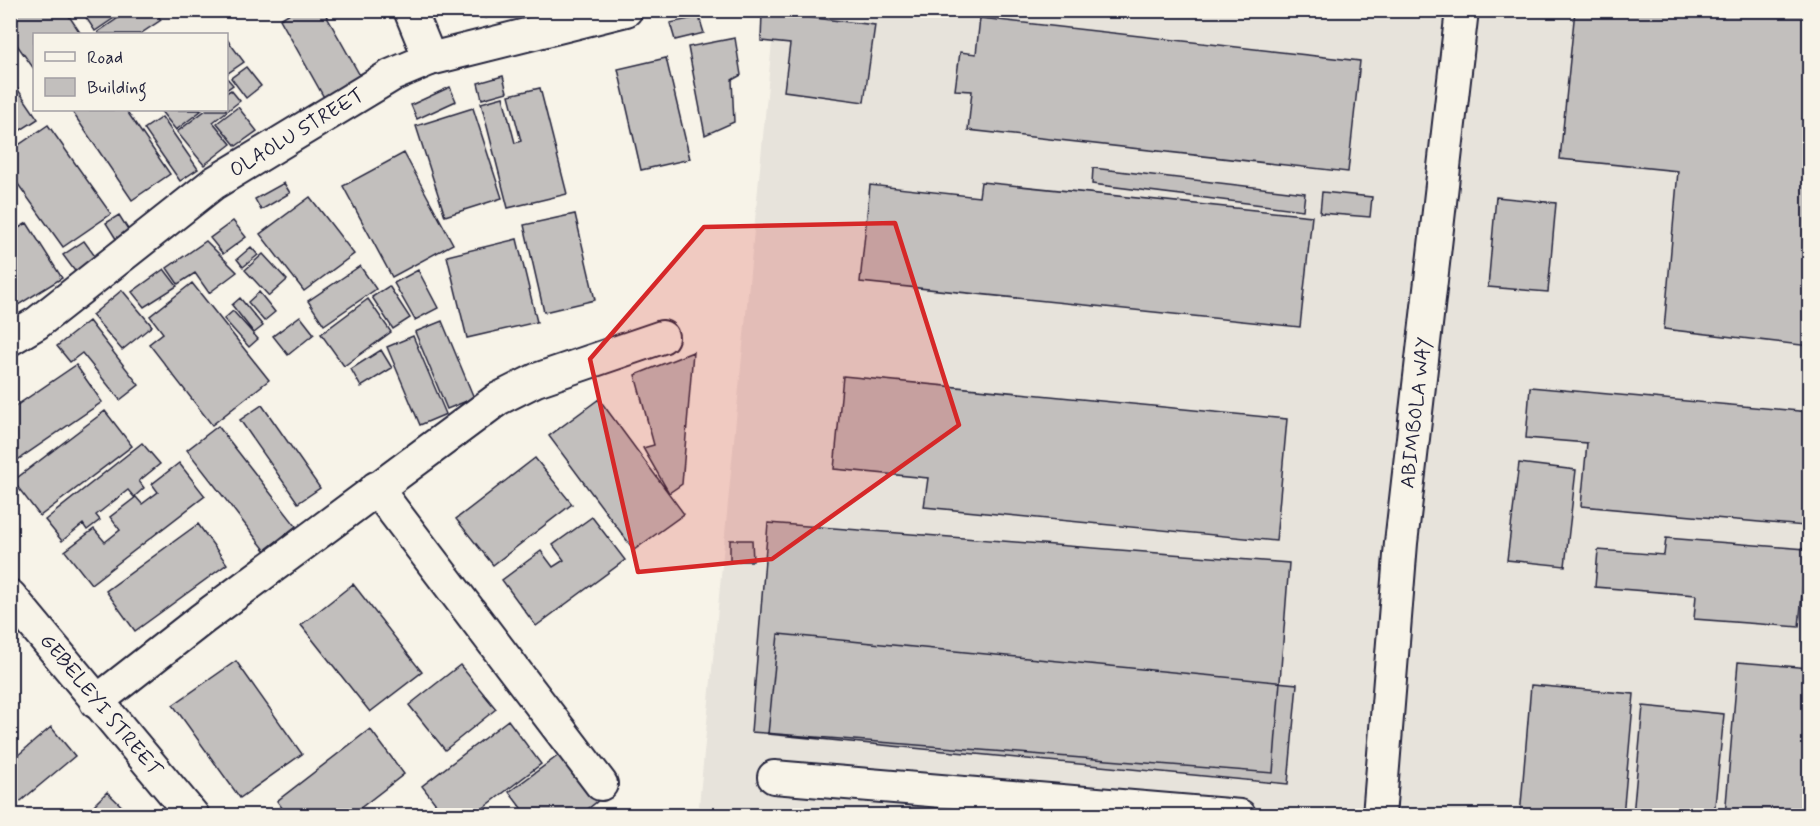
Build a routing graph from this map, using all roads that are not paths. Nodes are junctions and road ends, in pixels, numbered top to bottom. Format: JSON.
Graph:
{"nodes":[{"id":1,"x":410,"y":10,"type":"edge"},
{"id":2,"x":626,"y":10,"type":"edge"},
{"id":3,"x":1462,"y":10,"type":"edge"},
{"id":4,"x":430,"y":59,"type":"junction"},
{"id":5,"x":663,"y":337,"type":"dead end"},
{"id":6,"x":10,"y":339,"type":"edge"},
{"id":7,"x":376,"y":488,"type":"junction"},
{"id":8,"x":10,"y":596,"type":"edge"},
{"id":9,"x":96,"y":702,"type":"junction"},
{"id":10,"x":774,"y":777,"type":"dead end"},
{"id":11,"x":601,"y":784,"type":"dead end"},
{"id":12,"x":193,"y":816,"type":"edge"},
{"id":13,"x":1240,"y":816,"type":"edge"},
{"id":14,"x":1378,"y":816,"type":"edge"}],
"edges":[{"from":1,"to":4,"type":"street"},
{"from":2,"to":4,"type":"street","name":"OLAOLU STREET"},
{"from":3,"to":14,"type":"street","name":"ABIMBOLA WAY"},
{"from":4,"to":6,"type":"street","name":"OLAOLU STREET"},
{"from":5,"to":7,"type":"street"},
{"from":7,"to":9,"type":"street"},
{"from":7,"to":11,"type":"street"},
{"from":8,"to":9,"type":"street","name":"GEBELEYI STREET"},
{"from":9,"to":12,"type":"street","name":"GEBELEYI STREET"},
{"from":10,"to":13,"type":"street"}]}
